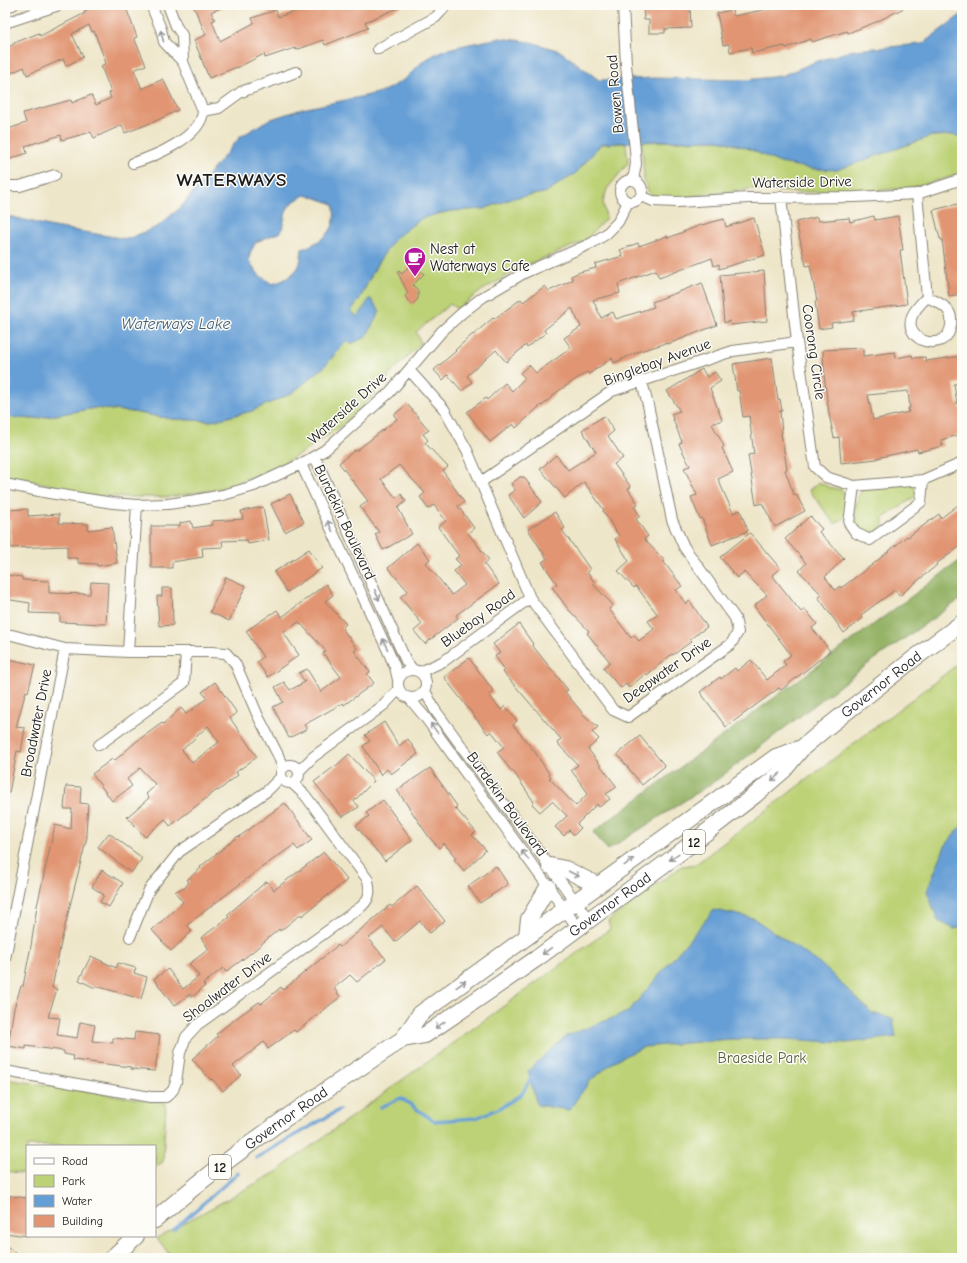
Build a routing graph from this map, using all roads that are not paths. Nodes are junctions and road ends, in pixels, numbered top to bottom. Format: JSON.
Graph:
{"nodes":[{"id":1,"x":12,"y":5,"type":"edge"},
{"id":2,"x":59,"y":5,"type":"edge"},
{"id":3,"x":151,"y":5,"type":"edge"},
{"id":4,"x":168,"y":5,"type":"edge"},
{"id":5,"x":444,"y":5,"type":"edge"},
{"id":6,"x":623,"y":5,"type":"edge"},
{"id":7,"x":5,"y":7,"type":"edge"},
{"id":8,"x":5,"y":23,"type":"edge"},
{"id":9,"x":378,"y":49,"type":"dead end"},
{"id":10,"x":183,"y":62,"type":"junction"},
{"id":11,"x":296,"y":72,"type":"dead end"},
{"id":12,"x":203,"y":111,"type":"junction"},
{"id":13,"x":132,"y":163,"type":"dead end"},
{"id":14,"x":55,"y":175,"type":"dead end"},
{"id":15,"x":962,"y":179,"type":"edge"},
{"id":16,"x":633,"y":180,"type":"junction"},
{"id":17,"x":5,"y":186,"type":"edge"},
{"id":18,"x":917,"y":194,"type":"junction"},
{"id":19,"x":641,"y":196,"type":"junction"},
{"id":20,"x":781,"y":197,"type":"junction"},
{"id":21,"x":628,"y":202,"type":"junction"},
{"id":22,"x":927,"y":297,"type":"junction"},
{"id":23,"x":797,"y":342,"type":"junction"},
{"id":24,"x":409,"y":370,"type":"junction"},
{"id":25,"x":642,"y":382,"type":"junction"},
{"id":26,"x":315,"y":457,"type":"junction"},
{"id":27,"x":962,"y":463,"type":"edge"},
{"id":28,"x":301,"y":464,"type":"junction"},
{"id":29,"x":923,"y":480,"type":"junction"},
{"id":30,"x":481,"y":482,"type":"junction"},
{"id":31,"x":5,"y":484,"type":"edge"},
{"id":32,"x":854,"y":486,"type":"junction"},
{"id":33,"x":137,"y":505,"type":"junction"},
{"id":34,"x":530,"y":598,"type":"junction"},
{"id":35,"x":962,"y":622,"type":"edge"},
{"id":36,"x":12,"y":635,"type":"dead end"},
{"id":37,"x":65,"y":649,"type":"junction"},
{"id":38,"x":128,"y":652,"type":"junction"},
{"id":39,"x":186,"y":652,"type":"junction"},
{"id":40,"x":444,"y":661,"type":"junction"},
{"id":41,"x":416,"y":671,"type":"junction"},
{"id":42,"x":425,"y":686,"type":"junction"},
{"id":43,"x":402,"y":691,"type":"junction"},
{"id":44,"x":99,"y":745,"type":"dead end"},
{"id":45,"x":802,"y":748,"type":"junction"},
{"id":46,"x":290,"y":774,"type":"junction"},
{"id":47,"x":550,"y":866,"type":"junction"},
{"id":48,"x":597,"y":885,"type":"junction"},
{"id":49,"x":548,"y":887,"type":"junction"},
{"id":50,"x":570,"y":905,"type":"junction"},
{"id":51,"x":583,"y":924,"type":"junction"},
{"id":52,"x":527,"y":936,"type":"junction"},
{"id":53,"x":130,"y":937,"type":"dead end"},
{"id":54,"x":5,"y":959,"type":"edge"},
{"id":55,"x":403,"y":1039,"type":"junction"},
{"id":56,"x":5,"y":1071,"type":"edge"},
{"id":57,"x":156,"y":1219,"type":"edge"},
{"id":58,"x":135,"y":1237,"type":"edge"},
{"id":59,"x":112,"y":1258,"type":"edge"}],
"edges":[{"from":1,"to":7,"type":"street"},
{"from":2,"to":8,"type":"street"},
{"from":10,"to":3,"type":"street","one_way":true},
{"from":4,"to":10,"type":"street"},
{"from":5,"to":9,"type":"street"},
{"from":6,"to":16,"type":"street","name":"Bowen Road"},
{"from":10,"to":12,"type":"street"},
{"from":11,"to":12,"type":"street"},
{"from":12,"to":13,"type":"street"},
{"from":14,"to":17,"type":"street"},
{"from":15,"to":18,"type":"street","name":"Waterside Drive"},
{"from":16,"to":19,"type":"street"},
{"from":16,"to":21,"type":"street"},
{"from":18,"to":20,"type":"street","name":"Waterside Drive"},
{"from":18,"to":22,"type":"street"},
{"from":19,"to":20,"type":"street","name":"Waterside Drive"},
{"from":19,"to":21,"type":"street"},
{"from":20,"to":23,"type":"street","name":"Coorong Circle"},
{"from":21,"to":24,"type":"street","name":"Waterside Drive"},
{"from":22,"to":22,"type":"street"},
{"from":23,"to":25,"type":"street","name":"Binglebay Avenue"},
{"from":23,"to":32,"type":"street","name":"Coorong Circle"},
{"from":24,"to":26,"type":"street","name":"Waterside Drive"},
{"from":24,"to":30,"type":"street","name":"Deepwater Drive"},
{"from":25,"to":30,"type":"street","name":"Binglebay Avenue"},
{"from":25,"to":34,"type":"street","name":"Deepwater Drive"},
{"from":26,"to":28,"type":"street","name":"Waterside Drive"},
{"from":26,"to":41,"type":"street","name":"Burdekin Boulevard","one_way":true},
{"from":27,"to":29,"type":"street","name":"Coorong Circle"},
{"from":28,"to":33,"type":"street","name":"Waterside Drive"},
{"from":43,"to":28,"type":"street","name":"Burdekin Boulevard","one_way":true},
{"from":29,"to":32,"type":"street","name":"Coorong Circle"},
{"from":29,"to":32,"type":"street"},
{"from":30,"to":34,"type":"street","name":"Deepwater Drive"},
{"from":31,"to":33,"type":"street","name":"Waterside Drive"},
{"from":33,"to":38,"type":"street"},
{"from":34,"to":40,"type":"street","name":"Bluebay Road"},
{"from":35,"to":45,"type":"main road","name":"Governor Road","number":"12"},
{"from":36,"to":37,"type":"street"},
{"from":37,"to":38,"type":"street"},
{"from":37,"to":54,"type":"street","name":"Broadwater Drive"},
{"from":38,"to":39,"type":"street"},
{"from":39,"to":44,"type":"street"},
{"from":39,"to":46,"type":"street"},
{"from":40,"to":41,"type":"street","name":"Bluebay Road"},
{"from":40,"to":42,"type":"street","name":"Bluebay Road"},
{"from":41,"to":42,"type":"street"},
{"from":41,"to":43,"type":"street"},
{"from":42,"to":43,"type":"street"},
{"from":42,"to":47,"type":"street","name":"Burdekin Boulevard"},
{"from":43,"to":46,"type":"street"},
{"from":49,"to":43,"type":"street","name":"Burdekin Boulevard","one_way":true},
{"from":48,"to":45,"type":"main road","name":"Governor Road","number":"12","one_way":true},
{"from":45,"to":51,"type":"main road","name":"Governor Road","number":"12","one_way":true},
{"from":46,"to":53,"type":"street"},
{"from":46,"to":56,"type":"street","name":"Shoalwater Drive"},
{"from":47,"to":48,"type":"main road","one_way":true},
{"from":47,"to":50,"type":"street","name":"Burdekin Boulevard"},
{"from":48,"to":50,"type":"main road","name":"Governor Road","number":"12"},
{"from":49,"to":50,"type":"street","name":"Burdekin Boulevard"},
{"from":49,"to":52,"type":"main road"},
{"from":50,"to":51,"type":"street","name":"Burdekin Boulevard"},
{"from":50,"to":52,"type":"main road","name":"Governor Road","number":"12"},
{"from":51,"to":55,"type":"main road","name":"Governor Road","number":"12","one_way":true},
{"from":55,"to":52,"type":"main road","name":"Governor Road","number":"12","one_way":true},
{"from":55,"to":57,"type":"main road","name":"Governor Road","number":"12"},
{"from":58,"to":59,"type":"main road"}]}
